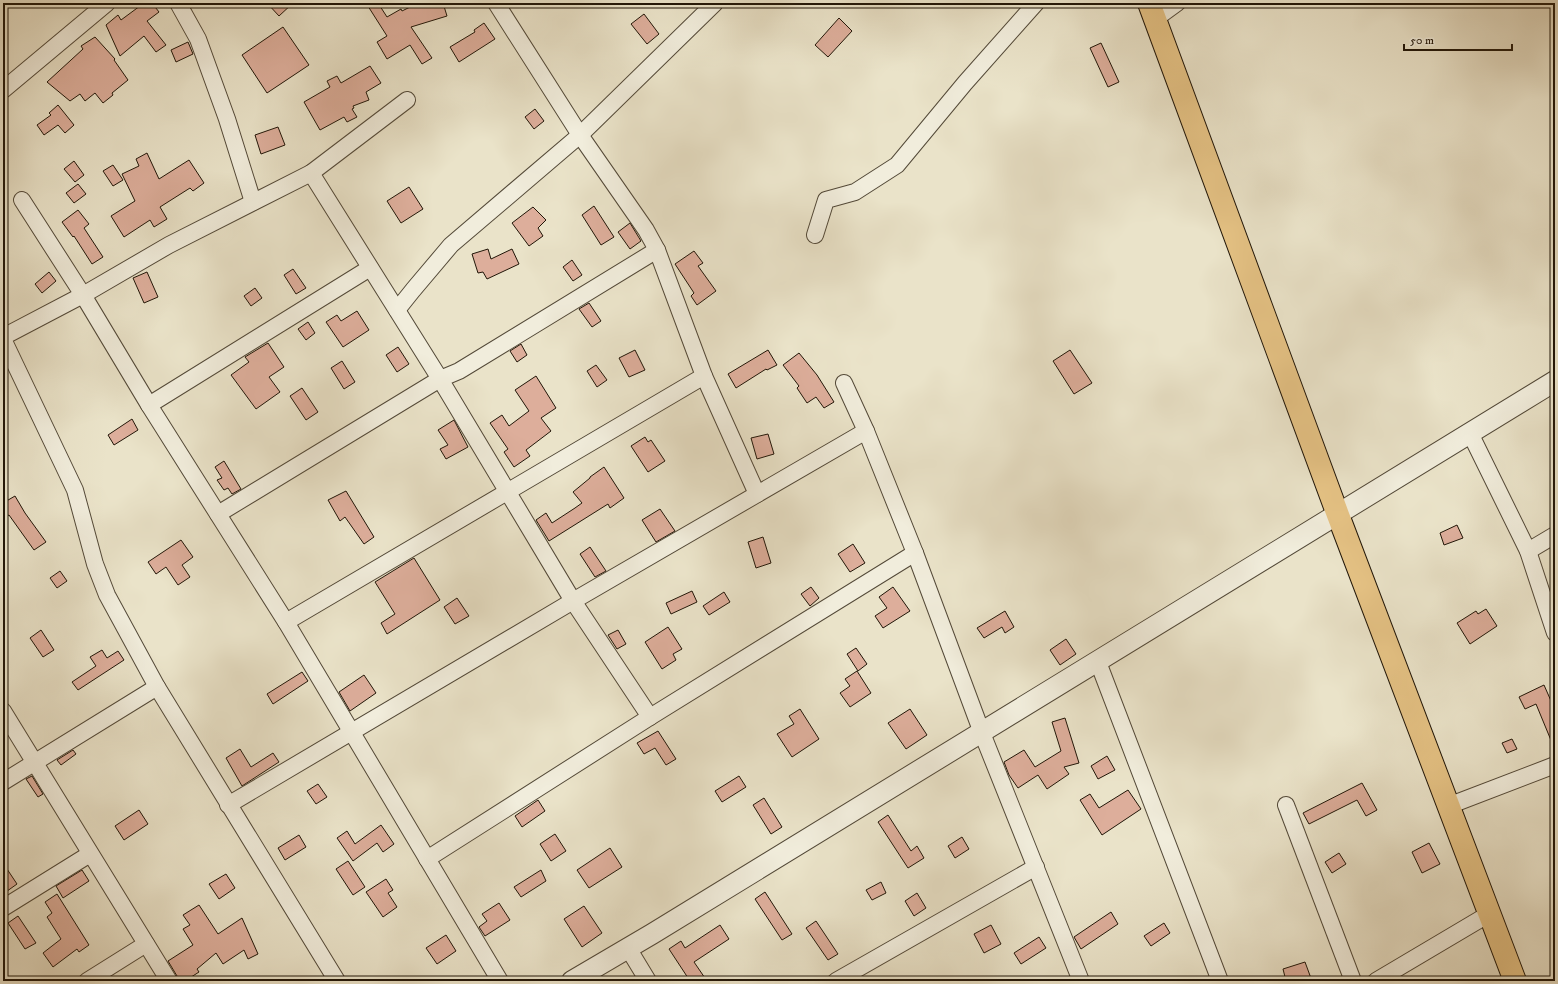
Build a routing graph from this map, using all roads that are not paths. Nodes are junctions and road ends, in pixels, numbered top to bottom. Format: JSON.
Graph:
{"nodes":[{"id":1,"x":107,"y":3,"type":"edge"},
{"id":2,"x":178,"y":3,"type":"edge"},
{"id":3,"x":496,"y":3,"type":"edge"},
{"id":4,"x":715,"y":3,"type":"edge"},
{"id":5,"x":1036,"y":3,"type":"edge"},
{"id":6,"x":1177,"y":3,"type":"edge"},
{"id":7,"x":1152,"y":11,"type":"edge"},
{"id":8,"x":3,"y":90,"type":"edge"},
{"id":9,"x":407,"y":100,"type":"dead end"},
{"id":10,"x":580,"y":135,"type":"junction"},
{"id":11,"x":311,"y":172,"type":"junction"},
{"id":12,"x":22,"y":200,"type":"dead end"},
{"id":13,"x":253,"y":202,"type":"junction"},
{"id":14,"x":815,"y":235,"type":"dead end"},
{"id":15,"x":657,"y":250,"type":"junction"},
{"id":16,"x":370,"y":268,"type":"junction"},
{"id":17,"x":83,"y":295,"type":"junction"},
{"id":18,"x":397,"y":310,"type":"junction"},
{"id":19,"x":3,"y":338,"type":"edge"},
{"id":20,"x":704,"y":376,"type":"junction"},
{"id":21,"x":440,"y":379,"type":"junction"},
{"id":22,"x":1555,"y":381,"type":"edge"},
{"id":23,"x":844,"y":383,"type":"dead end"},
{"id":24,"x":148,"y":405,"type":"junction"},
{"id":25,"x":866,"y":431,"type":"junction"},
{"id":26,"x":1470,"y":433,"type":"junction"},
{"id":27,"x":508,"y":491,"type":"junction"},
{"id":28,"x":757,"y":494,"type":"junction"},
{"id":29,"x":218,"y":514,"type":"junction"},
{"id":30,"x":1338,"y":515,"type":"junction"},
{"id":31,"x":1555,"y":535,"type":"edge"},
{"id":32,"x":1528,"y":551,"type":"junction"},
{"id":33,"x":915,"y":553,"type":"junction"},
{"id":34,"x":573,"y":601,"type":"junction"},
{"id":35,"x":286,"y":622,"type":"junction"},
{"id":36,"x":1555,"y":633,"type":"edge"},
{"id":37,"x":1098,"y":662,"type":"junction"},
{"id":38,"x":157,"y":687,"type":"junction"},
{"id":39,"x":3,"y":711,"type":"edge"},
{"id":40,"x":650,"y":717,"type":"junction"},
{"id":41,"x":350,"y":732,"type":"junction"},
{"id":42,"x":982,"y":733,"type":"junction"},
{"id":43,"x":34,"y":762,"type":"junction"},
{"id":44,"x":1555,"y":765,"type":"edge"},
{"id":45,"x":3,"y":782,"type":"edge"},
{"id":46,"x":228,"y":805,"type":"junction"},
{"id":47,"x":1286,"y":805,"type":"dead end"},
{"id":48,"x":1448,"y":806,"type":"junction"},
{"id":49,"x":90,"y":854,"type":"junction"},
{"id":50,"x":427,"y":859,"type":"junction"},
{"id":51,"x":1036,"y":867,"type":"junction"},
{"id":52,"x":3,"y":908,"type":"edge"},
{"id":53,"x":1489,"y":914,"type":"junction"},
{"id":54,"x":146,"y":944,"type":"junction"},
{"id":55,"x":628,"y":948,"type":"junction"},
{"id":56,"x":87,"y":981,"type":"edge"},
{"id":57,"x":169,"y":981,"type":"edge"},
{"id":58,"x":337,"y":981,"type":"edge"},
{"id":59,"x":500,"y":981,"type":"edge"},
{"id":60,"x":572,"y":981,"type":"edge"},
{"id":61,"x":648,"y":981,"type":"edge"},
{"id":62,"x":836,"y":981,"type":"edge"},
{"id":63,"x":1080,"y":981,"type":"edge"},
{"id":64,"x":1220,"y":981,"type":"edge"},
{"id":65,"x":1353,"y":981,"type":"edge"},
{"id":66,"x":1376,"y":981,"type":"edge"},
{"id":67,"x":1515,"y":981,"type":"edge"}],
"edges":[{"from":1,"to":8,"type":"street"},
{"from":2,"to":13,"type":"street"},
{"from":3,"to":10,"type":"street"},
{"from":4,"to":10,"type":"street"},
{"from":5,"to":14,"type":"street"},
{"from":6,"to":7,"type":"street"},
{"from":7,"to":30,"type":"main road"},
{"from":9,"to":11,"type":"street"},
{"from":10,"to":15,"type":"street"},
{"from":10,"to":18,"type":"street"},
{"from":11,"to":13,"type":"street"},
{"from":11,"to":16,"type":"street"},
{"from":12,"to":17,"type":"street"},
{"from":13,"to":17,"type":"street"},
{"from":15,"to":20,"type":"street"},
{"from":15,"to":21,"type":"street"},
{"from":16,"to":18,"type":"street"},
{"from":16,"to":24,"type":"street"},
{"from":17,"to":19,"type":"street"},
{"from":17,"to":24,"type":"street"},
{"from":18,"to":21,"type":"street"},
{"from":19,"to":38,"type":"street"},
{"from":20,"to":27,"type":"street"},
{"from":20,"to":28,"type":"street"},
{"from":21,"to":27,"type":"street"},
{"from":21,"to":29,"type":"street"},
{"from":22,"to":26,"type":"street"},
{"from":23,"to":25,"type":"street"},
{"from":24,"to":29,"type":"street"},
{"from":25,"to":28,"type":"street"},
{"from":25,"to":33,"type":"street"},
{"from":26,"to":30,"type":"street"},
{"from":26,"to":32,"type":"street"},
{"from":27,"to":34,"type":"street"},
{"from":27,"to":35,"type":"street"},
{"from":28,"to":34,"type":"street"},
{"from":29,"to":35,"type":"street"},
{"from":30,"to":37,"type":"street"},
{"from":30,"to":48,"type":"main road"},
{"from":31,"to":32,"type":"street"},
{"from":32,"to":36,"type":"street"},
{"from":33,"to":40,"type":"street"},
{"from":33,"to":42,"type":"street"},
{"from":34,"to":40,"type":"street"},
{"from":34,"to":41,"type":"street"},
{"from":35,"to":41,"type":"street"},
{"from":37,"to":42,"type":"street"},
{"from":37,"to":64,"type":"street"},
{"from":38,"to":43,"type":"street"},
{"from":38,"to":46,"type":"street"},
{"from":39,"to":43,"type":"street"},
{"from":40,"to":50,"type":"street"},
{"from":41,"to":46,"type":"street"},
{"from":41,"to":50,"type":"street"},
{"from":42,"to":51,"type":"street"},
{"from":42,"to":55,"type":"street"},
{"from":43,"to":45,"type":"street"},
{"from":43,"to":49,"type":"street"},
{"from":44,"to":48,"type":"street"},
{"from":46,"to":58,"type":"street"},
{"from":47,"to":65,"type":"street"},
{"from":48,"to":53,"type":"main road"},
{"from":49,"to":52,"type":"street"},
{"from":49,"to":54,"type":"street"},
{"from":50,"to":59,"type":"street"},
{"from":51,"to":62,"type":"street"},
{"from":51,"to":63,"type":"street"},
{"from":53,"to":66,"type":"street"},
{"from":53,"to":67,"type":"main road"},
{"from":54,"to":56,"type":"street"},
{"from":54,"to":57,"type":"street"},
{"from":55,"to":60,"type":"street"},
{"from":55,"to":61,"type":"street"}]}
